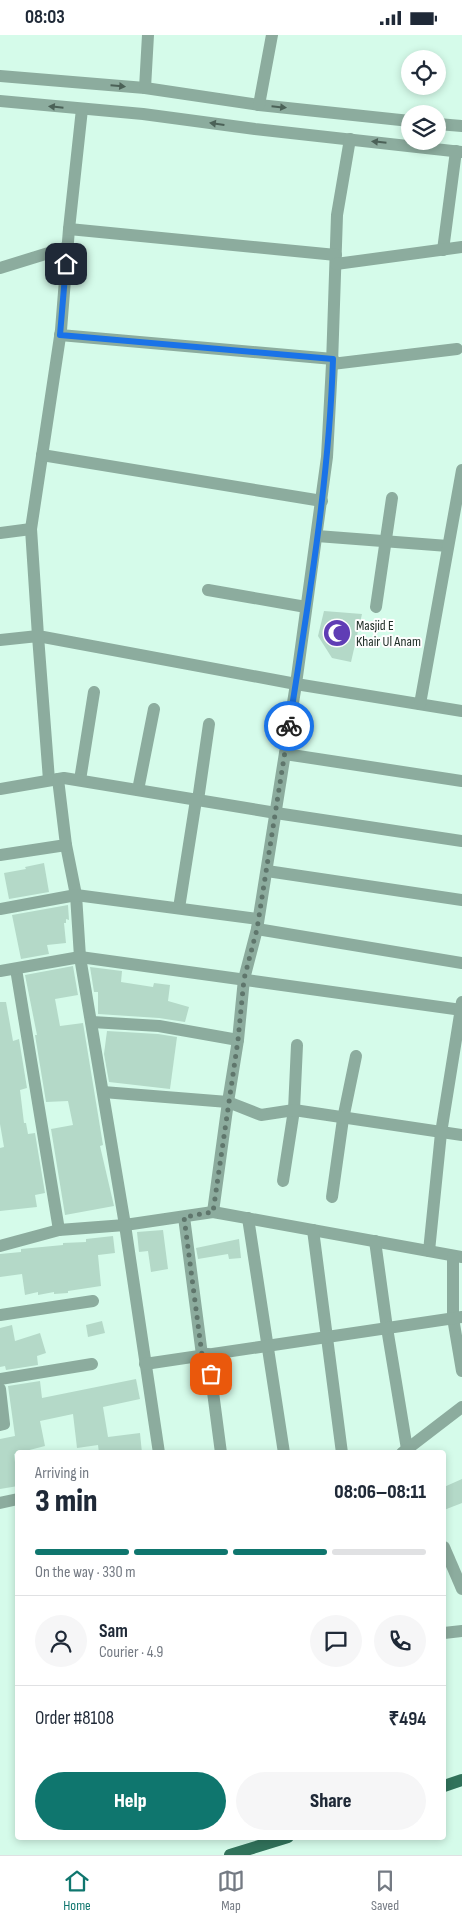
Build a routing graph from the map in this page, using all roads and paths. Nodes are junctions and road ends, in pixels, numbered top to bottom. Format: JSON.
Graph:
{"nodes":[{"id":1,"x":148,"y":35,"type":"edge"},
{"id":2,"x":272,"y":35,"type":"edge"},
{"id":3,"x":0,"y":75,"type":"edge"},
{"id":4,"x":145,"y":88,"type":"junction"},
{"id":5,"x":0,"y":101,"type":"edge"},
{"id":6,"x":259,"y":105,"type":"junction"},
{"id":7,"x":82,"y":109,"type":"junction"},
{"id":8,"x":401,"y":120,"type":"edge"},
{"id":9,"x":446,"y":125,"type":"edge"},
{"id":10,"x":462,"y":126,"type":"edge"},
{"id":11,"x":350,"y":139,"type":"junction"},
{"id":12,"x":459,"y":151,"type":"edge"},
{"id":13,"x":69,"y":229,"type":"junction"},
{"id":14,"x":68,"y":247,"type":"junction"},
{"id":15,"x":462,"y":247,"type":"edge"},
{"id":16,"x":444,"y":250,"type":"junction"},
{"id":17,"x":336,"y":260,"type":"junction"},
{"id":18,"x":0,"y":268,"type":"edge"},
{"id":19,"x":60,"y":335,"type":"junction"},
{"id":20,"x":457,"y":349,"type":"dead end"},
{"id":21,"x":333,"y":361,"type":"junction"},
{"id":22,"x":42,"y":455,"type":"junction"},
{"id":23,"x":462,"y":470,"type":"edge"},
{"id":24,"x":392,"y":498,"type":"dead end"},
{"id":25,"x":322,"y":501,"type":"junction"},
{"id":26,"x":31,"y":529,"type":"junction"},
{"id":27,"x":0,"y":533,"type":"edge"},
{"id":28,"x":317,"y":536,"type":"junction"},
{"id":29,"x":386,"y":541,"type":"junction"},
{"id":30,"x":448,"y":546,"type":"junction"},
{"id":31,"x":208,"y":590,"type":"dead end"},
{"id":32,"x":306,"y":607,"type":"junction"},
{"id":33,"x":376,"y":607,"type":"dead end"},
{"id":34,"x":38,"y":636,"type":"junction"},
{"id":35,"x":0,"y":640,"type":"edge"},
{"id":36,"x":296,"y":684,"type":"junction"},
{"id":37,"x":94,"y":692,"type":"dead end"},
{"id":38,"x":420,"y":704,"type":"junction"},
{"id":39,"x":154,"y":709,"type":"dead end"},
{"id":40,"x":462,"y":711,"type":"edge"},
{"id":41,"x":209,"y":724,"type":"dead end"},
{"id":42,"x":285,"y":754,"type":"junction"},
{"id":43,"x":54,"y":779,"type":"junction"},
{"id":44,"x":80,"y":780,"type":"junction"},
{"id":45,"x":462,"y":781,"type":"edge"},
{"id":46,"x":0,"y":789,"type":"edge"},
{"id":47,"x":138,"y":790,"type":"junction"},
{"id":48,"x":197,"y":800,"type":"junction"},
{"id":49,"x":276,"y":813,"type":"junction"},
{"id":50,"x":462,"y":841,"type":"edge"},
{"id":51,"x":66,"y":845,"type":"junction"},
{"id":52,"x":0,"y":855,"type":"edge"},
{"id":53,"x":267,"y":871,"type":"junction"},
{"id":54,"x":76,"y":895,"type":"junction"},
{"id":55,"x":462,"y":900,"type":"edge"},
{"id":56,"x":179,"y":908,"type":"junction"},
{"id":57,"x":0,"y":909,"type":"edge"},
{"id":58,"x":258,"y":924,"type":"junction"},
{"id":59,"x":80,"y":957,"type":"junction"},
{"id":60,"x":462,"y":963,"type":"edge"},
{"id":61,"x":16,"y":969,"type":"junction"},
{"id":62,"x":0,"y":971,"type":"edge"},
{"id":63,"x":244,"y":979,"type":"junction"},
{"id":64,"x":461,"y":1007,"type":"edge"},
{"id":65,"x":92,"y":1022,"type":"junction"},
{"id":66,"x":238,"y":1040,"type":"junction"},
{"id":67,"x":297,"y":1045,"type":"dead end"},
{"id":68,"x":356,"y":1056,"type":"dead end"},
{"id":69,"x":103,"y":1092,"type":"junction"},
{"id":70,"x":228,"y":1102,"type":"junction"},
{"id":71,"x":294,"y":1111,"type":"junction"},
{"id":72,"x":343,"y":1119,"type":"junction"},
{"id":73,"x":441,"y":1133,"type":"junction"},
{"id":74,"x":462,"y":1135,"type":"edge"},
{"id":75,"x":282,"y":1181,"type":"dead end"},
{"id":76,"x":332,"y":1197,"type":"dead end"},
{"id":77,"x":213,"y":1212,"type":"junction"},
{"id":78,"x":184,"y":1217,"type":"junction"},
{"id":79,"x":248,"y":1219,"type":"junction"},
{"id":80,"x":125,"y":1225,"type":"junction"},
{"id":81,"x":59,"y":1230,"type":"junction"},
{"id":82,"x":313,"y":1230,"type":"junction"},
{"id":83,"x":375,"y":1241,"type":"junction"},
{"id":84,"x":0,"y":1246,"type":"edge"},
{"id":85,"x":430,"y":1251,"type":"junction"},
{"id":86,"x":457,"y":1256,"type":"edge"},
{"id":87,"x":93,"y":1301,"type":"dead end"},
{"id":88,"x":0,"y":1315,"type":"edge"},
{"id":89,"x":458,"y":1317,"type":"edge"},
{"id":90,"x":387,"y":1328,"type":"junction"},
{"id":91,"x":328,"y":1337,"type":"junction"},
{"id":92,"x":268,"y":1345,"type":"junction"},
{"id":93,"x":205,"y":1355,"type":"junction"},
{"id":94,"x":92,"y":1364,"type":"dead end"},
{"id":95,"x":145,"y":1364,"type":"junction"},
{"id":96,"x":462,"y":1371,"type":"edge"},
{"id":97,"x":0,"y":1379,"type":"edge"},
{"id":98,"x":0,"y":1389,"type":"edge"},
{"id":99,"x":462,"y":1407,"type":"edge"},
{"id":100,"x":0,"y":1425,"type":"edge"},
{"id":101,"x":159,"y":1450,"type":"edge"},
{"id":102,"x":221,"y":1450,"type":"edge"},
{"id":103,"x":284,"y":1450,"type":"edge"},
{"id":104,"x":342,"y":1450,"type":"edge"},
{"id":105,"x":404,"y":1450,"type":"edge"},
{"id":106,"x":405,"y":1450,"type":"edge"},
{"id":107,"x":15,"y":1500,"type":"edge"},
{"id":108,"x":0,"y":1503,"type":"edge"},
{"id":109,"x":446,"y":1552,"type":"edge"},
{"id":110,"x":462,"y":1589,"type":"edge"},
{"id":111,"x":462,"y":1631,"type":"edge"},
{"id":112,"x":446,"y":1633,"type":"edge"},
{"id":113,"x":462,"y":1780,"type":"edge"},
{"id":114,"x":446,"y":1785,"type":"edge"},
{"id":115,"x":263,"y":1841,"type":"edge"},
{"id":116,"x":230,"y":1855,"type":"edge"}],
"edges":[{"from":1,"to":4,"type":"street"},
{"from":2,"to":6,"type":"street"},
{"from":3,"to":4,"type":"street","one_way":true},
{"from":4,"to":6,"type":"street"},
{"from":7,"to":5,"type":"street","one_way":true},
{"from":6,"to":8,"type":"street","one_way":true},
{"from":11,"to":7,"type":"street","one_way":true},
{"from":7,"to":13,"type":"street"},
{"from":9,"to":10,"type":"street"},
{"from":12,"to":11,"type":"street","one_way":true},
{"from":11,"to":17,"type":"street"},
{"from":12,"to":16,"type":"street"},
{"from":13,"to":14,"type":"street"},
{"from":13,"to":17,"type":"street"},
{"from":14,"to":18,"type":"street"},
{"from":14,"to":19,"type":"street"},
{"from":15,"to":16,"type":"street"},
{"from":16,"to":17,"type":"street"},
{"from":17,"to":21,"type":"street"},
{"from":19,"to":21,"type":"street"},
{"from":19,"to":22,"type":"street"},
{"from":20,"to":21,"type":"street"},
{"from":21,"to":25,"type":"street"},
{"from":22,"to":25,"type":"street"},
{"from":22,"to":26,"type":"street"},
{"from":23,"to":30,"type":"street"},
{"from":24,"to":29,"type":"street"},
{"from":25,"to":28,"type":"street"},
{"from":26,"to":27,"type":"street"},
{"from":26,"to":34,"type":"street"},
{"from":28,"to":29,"type":"street"},
{"from":28,"to":32,"type":"street"},
{"from":29,"to":30,"type":"street"},
{"from":29,"to":33,"type":"street"},
{"from":30,"to":38,"type":"street"},
{"from":31,"to":32,"type":"street"},
{"from":32,"to":36,"type":"street"},
{"from":34,"to":35,"type":"street"},
{"from":34,"to":36,"type":"street"},
{"from":34,"to":43,"type":"street"},
{"from":36,"to":38,"type":"street"},
{"from":36,"to":42,"type":"street"},
{"from":37,"to":44,"type":"street"},
{"from":38,"to":40,"type":"street"},
{"from":39,"to":47,"type":"street"},
{"from":41,"to":48,"type":"street"},
{"from":42,"to":45,"type":"street"},
{"from":42,"to":49,"type":"street"},
{"from":43,"to":44,"type":"street"},
{"from":43,"to":46,"type":"street"},
{"from":43,"to":51,"type":"street"},
{"from":44,"to":47,"type":"street"},
{"from":47,"to":48,"type":"street"},
{"from":48,"to":49,"type":"street"},
{"from":48,"to":56,"type":"street"},
{"from":49,"to":50,"type":"street"},
{"from":49,"to":53,"type":"street"},
{"from":51,"to":52,"type":"street"},
{"from":51,"to":54,"type":"street"},
{"from":53,"to":55,"type":"street"},
{"from":53,"to":58,"type":"street"},
{"from":54,"to":56,"type":"street"},
{"from":54,"to":57,"type":"street"},
{"from":54,"to":59,"type":"street"},
{"from":56,"to":58,"type":"street"},
{"from":58,"to":60,"type":"street"},
{"from":58,"to":63,"type":"street"},
{"from":59,"to":61,"type":"street"},
{"from":59,"to":63,"type":"street"},
{"from":59,"to":65,"type":"street"},
{"from":61,"to":62,"type":"street"},
{"from":61,"to":81,"type":"street"},
{"from":63,"to":64,"type":"street"},
{"from":63,"to":66,"type":"street"},
{"from":64,"to":73,"type":"street"},
{"from":65,"to":66,"type":"street"},
{"from":65,"to":69,"type":"street"},
{"from":66,"to":70,"type":"street"},
{"from":67,"to":71,"type":"street"},
{"from":68,"to":72,"type":"street"},
{"from":69,"to":70,"type":"street"},
{"from":69,"to":80,"type":"street"},
{"from":70,"to":71,"type":"street"},
{"from":70,"to":77,"type":"street"},
{"from":71,"to":72,"type":"street"},
{"from":71,"to":75,"type":"street"},
{"from":72,"to":73,"type":"street"},
{"from":72,"to":76,"type":"street"},
{"from":73,"to":74,"type":"street"},
{"from":73,"to":85,"type":"street"},
{"from":77,"to":78,"type":"street"},
{"from":77,"to":79,"type":"street"},
{"from":78,"to":80,"type":"street"},
{"from":78,"to":93,"type":"street"},
{"from":79,"to":82,"type":"street"},
{"from":79,"to":92,"type":"street"},
{"from":80,"to":81,"type":"street"},
{"from":80,"to":95,"type":"street"},
{"from":81,"to":84,"type":"street"},
{"from":82,"to":83,"type":"street"},
{"from":82,"to":91,"type":"street"},
{"from":83,"to":85,"type":"street"},
{"from":83,"to":90,"type":"street"},
{"from":85,"to":86,"type":"street"},
{"from":86,"to":89,"type":"street"},
{"from":87,"to":88,"type":"street"},
{"from":89,"to":90,"type":"street"},
{"from":89,"to":96,"type":"street"},
{"from":90,"to":91,"type":"street"},
{"from":90,"to":105,"type":"street"},
{"from":91,"to":92,"type":"street"},
{"from":91,"to":104,"type":"street"},
{"from":92,"to":93,"type":"street"},
{"from":92,"to":103,"type":"street"},
{"from":93,"to":95,"type":"street"},
{"from":93,"to":102,"type":"street"},
{"from":94,"to":97,"type":"street"},
{"from":95,"to":101,"type":"street"},
{"from":98,"to":100,"type":"street"},
{"from":99,"to":106,"type":"street"},
{"from":107,"to":108,"type":"street"},
{"from":109,"to":110,"type":"street"},
{"from":111,"to":112,"type":"street"},
{"from":113,"to":114,"type":"main road"},
{"from":115,"to":116,"type":"main road"}]}
